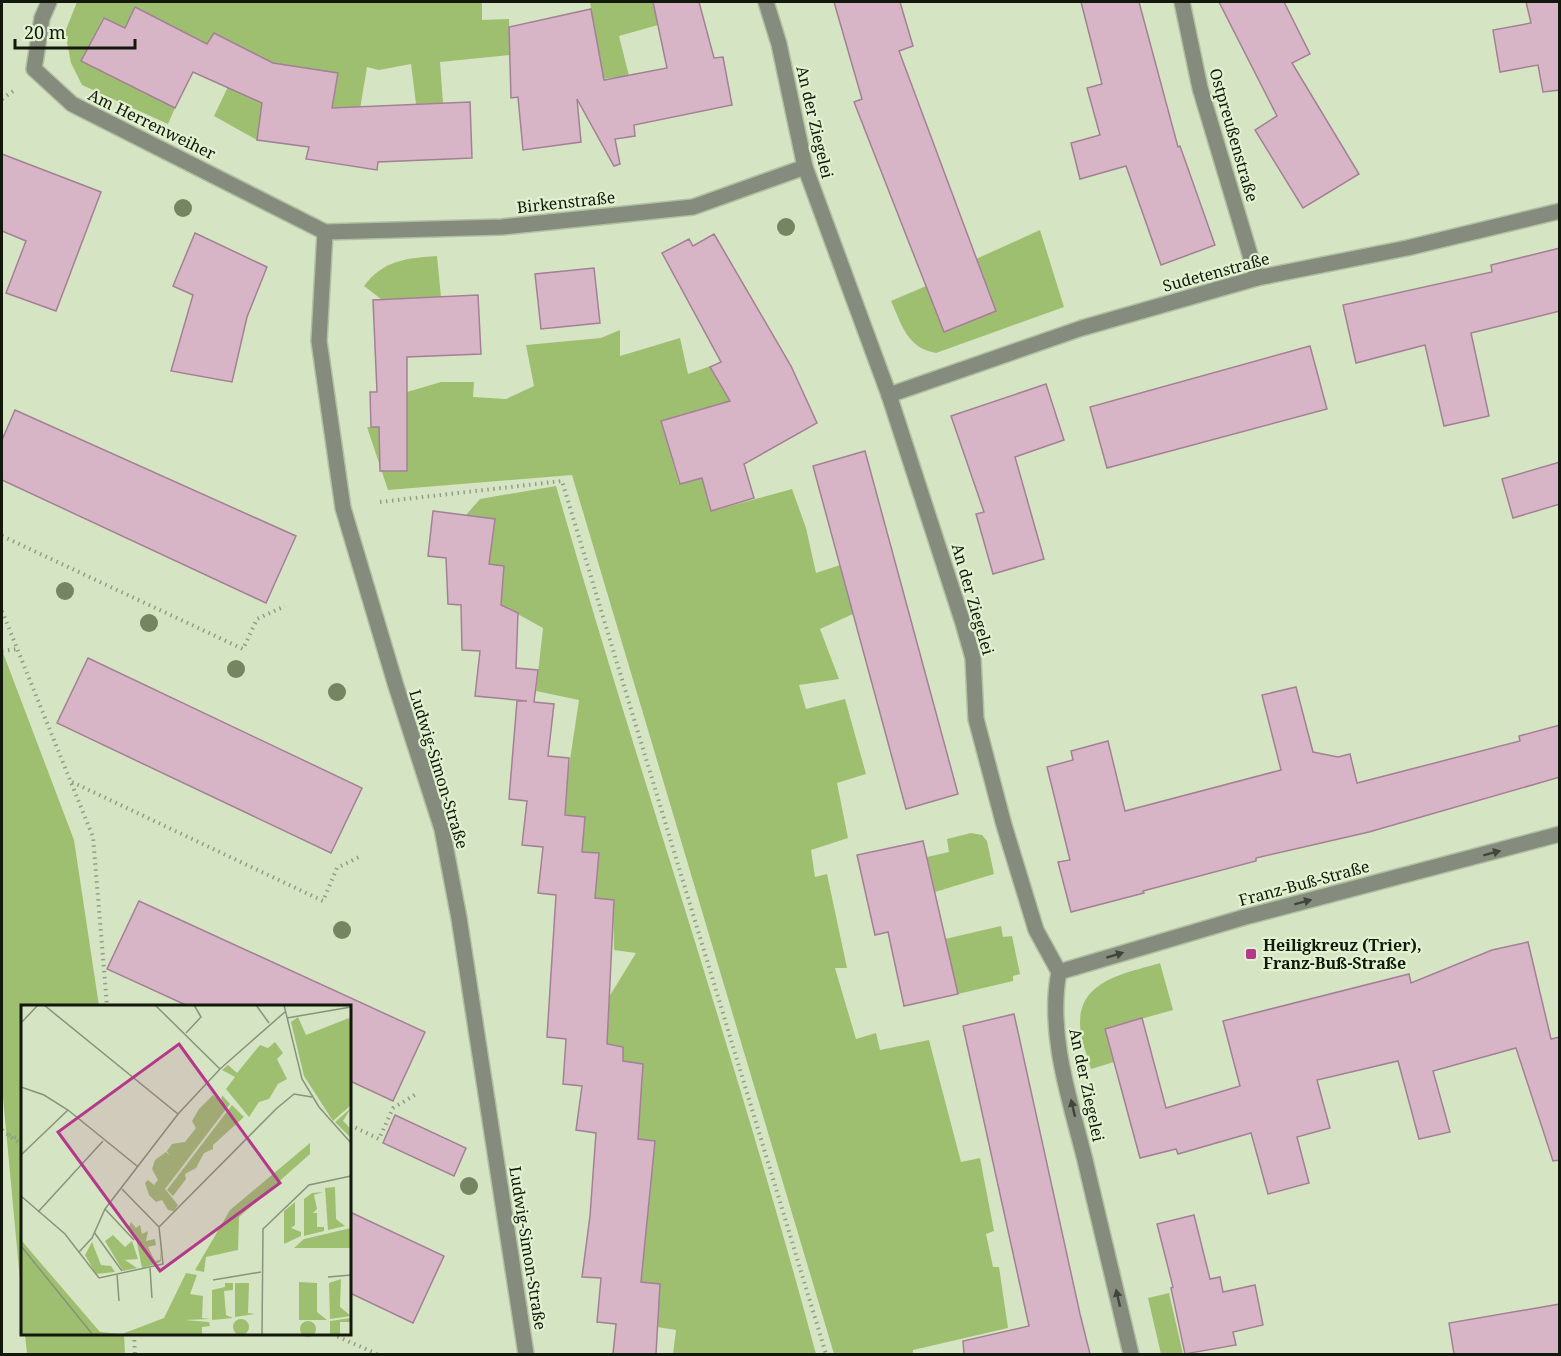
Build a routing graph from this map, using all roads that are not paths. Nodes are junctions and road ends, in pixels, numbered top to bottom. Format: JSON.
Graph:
{"nodes":[{"id":1,"x":49,"y":2,"type":"edge"},
{"id":2,"x":766,"y":2,"type":"edge"},
{"id":3,"x":1182,"y":2,"type":"edge"},
{"id":4,"x":805,"y":167,"type":"junction"},
{"id":5,"x":1560,"y":211,"type":"edge"},
{"id":6,"x":325,"y":232,"type":"junction"},
{"id":7,"x":1257,"y":278,"type":"junction"},
{"id":8,"x":889,"y":395,"type":"junction"},
{"id":9,"x":1560,"y":834,"type":"edge"},
{"id":10,"x":1059,"y":972,"type":"junction"},
{"id":11,"x":526,"y":1354,"type":"edge"},
{"id":12,"x":1131,"y":1354,"type":"edge"}],
"edges":[{"from":1,"to":6,"type":"street","name":"Am Herrenweiher"},
{"from":2,"to":4,"type":"street","name":"An der Ziegelei"},
{"from":3,"to":7,"type":"street","name":"Ostpreußenstraße"},
{"from":4,"to":6,"type":"street","name":"Birkenstraße"},
{"from":4,"to":8,"type":"street","name":"An der Ziegelei"},
{"from":5,"to":7,"type":"street","name":"Sudetenstraße"},
{"from":6,"to":11,"type":"street","name":"Ludwig-Simon-Straße"},
{"from":7,"to":8,"type":"street","name":"Sudetenstraße"},
{"from":8,"to":10,"type":"street","name":"An der Ziegelei"},
{"from":10,"to":9,"type":"street","name":"Franz-Buß-Straße","one_way":true},
{"from":12,"to":10,"type":"street","name":"An der Ziegelei","one_way":true}]}
